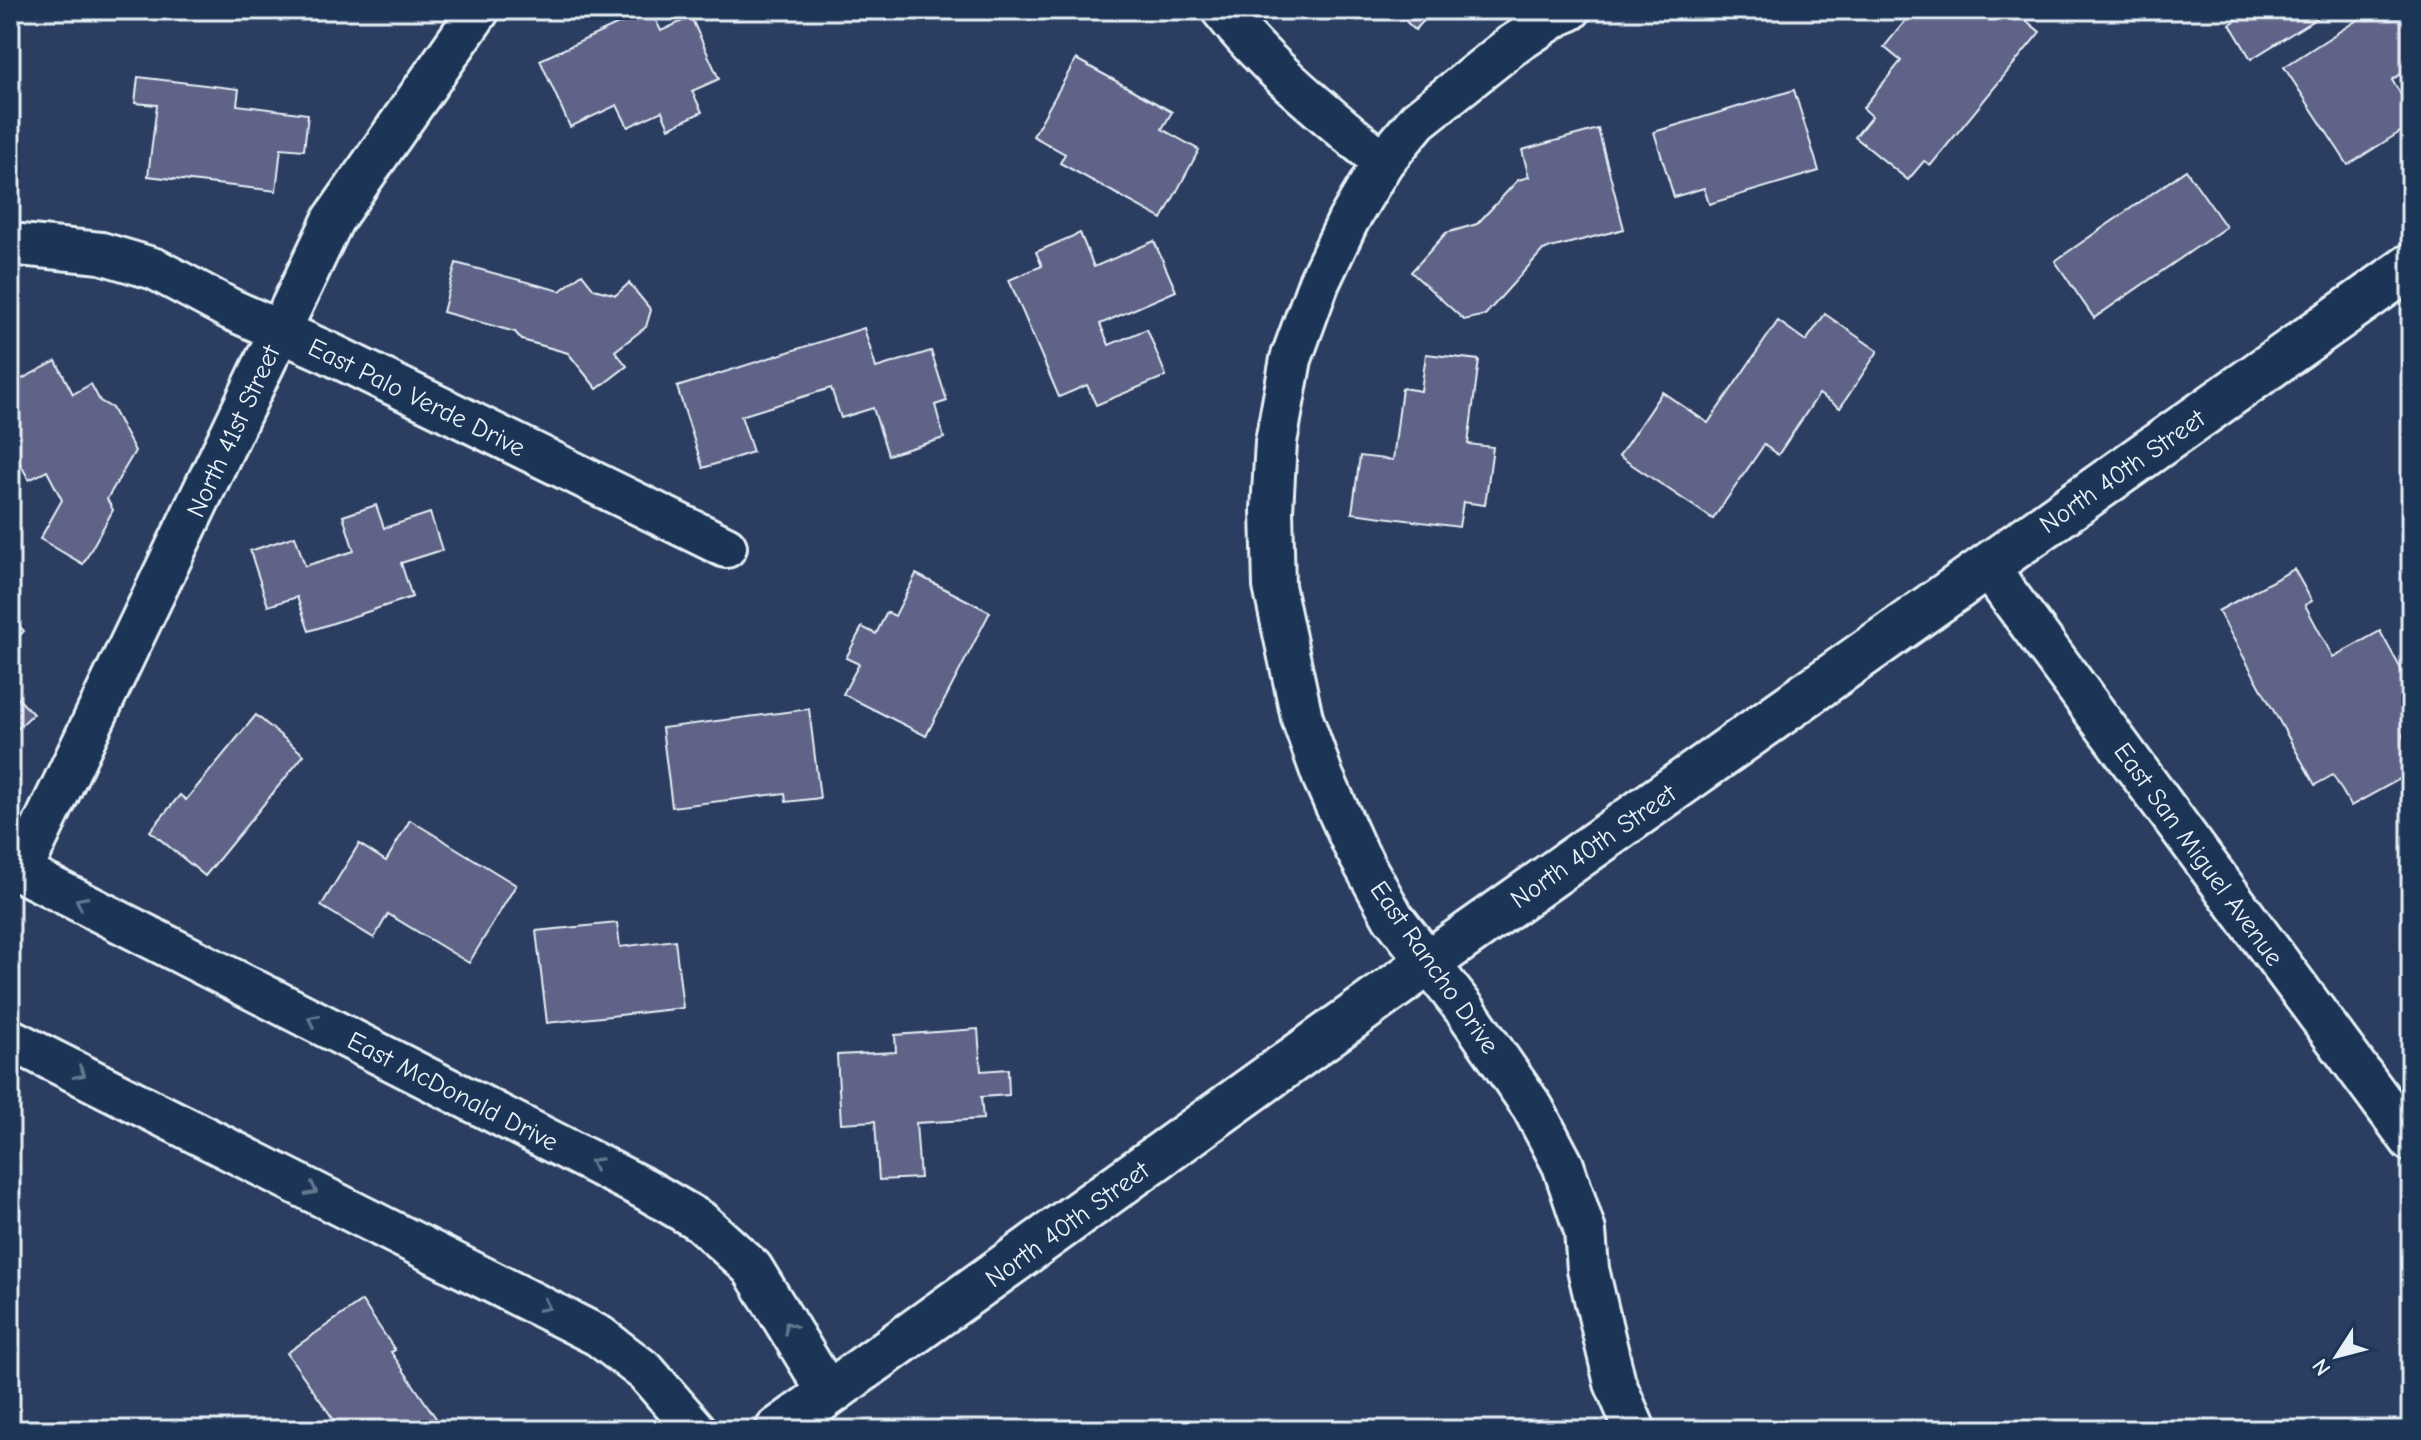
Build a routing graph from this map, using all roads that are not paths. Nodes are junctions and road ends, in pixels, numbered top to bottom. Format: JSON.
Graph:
{"nodes":[{"id":1,"x":479,"y":10,"type":"edge"},
{"id":2,"x":1222,"y":10,"type":"edge"},
{"id":3,"x":1570,"y":10,"type":"edge"},
{"id":4,"x":1383,"y":162,"type":"junction"},
{"id":5,"x":10,"y":244,"type":"edge"},
{"id":6,"x":2411,"y":266,"type":"edge"},
{"id":7,"x":280,"y":331,"type":"junction"},
{"id":8,"x":726,"y":547,"type":"dead end"},
{"id":9,"x":1987,"y":566,"type":"junction"},
{"id":10,"x":16,"y":869,"type":"edge"},
{"id":11,"x":1429,"y":962,"type":"junction"},
{"id":12,"x":10,"y":1039,"type":"edge"},
{"id":13,"x":2411,"y":1141,"type":"edge"},
{"id":14,"x":829,"y":1394,"type":"junction"},
{"id":15,"x":696,"y":1430,"type":"edge"},
{"id":16,"x":778,"y":1430,"type":"edge"},
{"id":17,"x":1635,"y":1430,"type":"edge"}],
"edges":[{"from":1,"to":7,"type":"street","name":"North 41st Street"},
{"from":2,"to":4,"type":"street"},
{"from":3,"to":4,"type":"street","name":"East Rancho Drive"},
{"from":4,"to":11,"type":"street","name":"East Rancho Drive"},
{"from":5,"to":7,"type":"street","name":"East Palo Verde Drive"},
{"from":6,"to":9,"type":"street","name":"North 40th Street"},
{"from":7,"to":8,"type":"street","name":"East Palo Verde Drive"},
{"from":7,"to":10,"type":"street","name":"North 41st Street"},
{"from":9,"to":11,"type":"street","name":"North 40th Street"},
{"from":9,"to":13,"type":"street","name":"East San Miguel Avenue"},
{"from":14,"to":10,"type":"street","name":"East McDonald Drive","one_way":true},
{"from":11,"to":14,"type":"street","name":"North 40th Street"},
{"from":11,"to":17,"type":"street","name":"East Rancho Drive"},
{"from":12,"to":15,"type":"street","one_way":true},
{"from":14,"to":16,"type":"street","name":"North 40th Street"}]}
